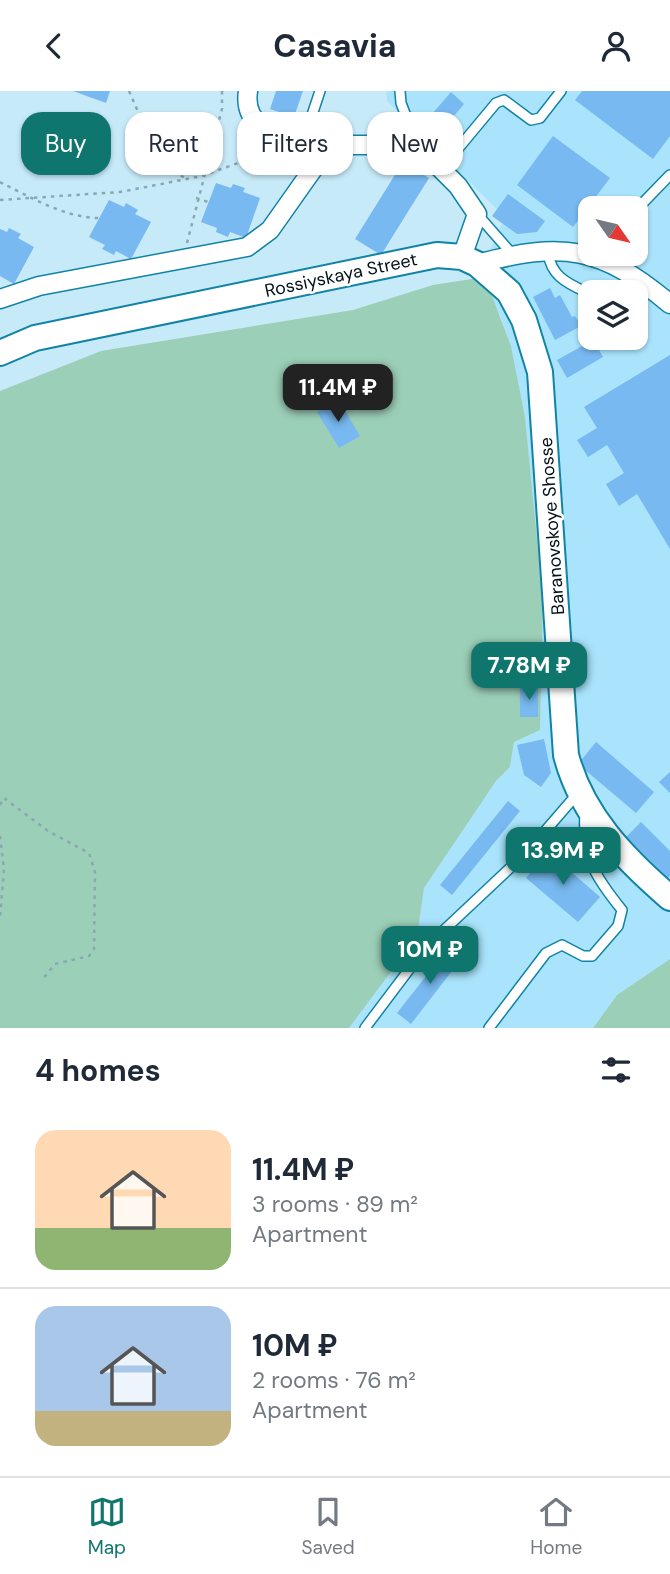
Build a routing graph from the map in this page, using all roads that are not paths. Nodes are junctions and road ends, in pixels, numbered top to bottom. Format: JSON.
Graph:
{"nodes":[{"id":1,"x":248,"y":91,"type":"edge"},
{"id":2,"x":320,"y":91,"type":"edge"},
{"id":3,"x":400,"y":91,"type":"edge"},
{"id":4,"x":561,"y":91,"type":"edge"},
{"id":5,"x":249,"y":112,"type":"edge"},
{"id":6,"x":313,"y":112,"type":"edge"},
{"id":7,"x":404,"y":112,"type":"edge"},
{"id":8,"x":463,"y":143,"type":"edge"},
{"id":9,"x":309,"y":175,"type":"edge"},
{"id":10,"x":447,"y":175,"type":"edge"},
{"id":11,"x":670,"y":175,"type":"edge"},
{"id":12,"x":648,"y":198,"type":"edge"},
{"id":13,"x":477,"y":214,"type":"junction"},
{"id":14,"x":547,"y":250,"type":"junction"},
{"id":15,"x":578,"y":253,"type":"edge"},
{"id":16,"x":513,"y":255,"type":"junction"},
{"id":17,"x":470,"y":260,"type":"junction"},
{"id":18,"x":616,"y":266,"type":"edge"},
{"id":19,"x":578,"y":287,"type":"edge"},
{"id":20,"x":0,"y":299,"type":"edge"},
{"id":21,"x":670,"y":305,"type":"edge"},
{"id":22,"x":0,"y":353,"type":"edge"},
{"id":23,"x":582,"y":799,"type":"junction"},
{"id":24,"x":670,"y":898,"type":"edge"},
{"id":25,"x":365,"y":1028,"type":"edge"},
{"id":26,"x":489,"y":1028,"type":"edge"}],
"edges":[{"from":1,"to":5,"type":"street"},
{"from":2,"to":6,"type":"lane"},
{"from":3,"to":7,"type":"lane"},
{"from":4,"to":8,"type":"lane"},
{"from":9,"to":20,"type":"street"},
{"from":10,"to":13,"type":"street"},
{"from":11,"to":12,"type":"lane"},
{"from":13,"to":16,"type":"lane"},
{"from":13,"to":17,"type":"street"},
{"from":14,"to":15,"type":"street","name":"Rossiyskaya Street"},
{"from":14,"to":16,"type":"street","name":"Rossiyskaya Street"},
{"from":14,"to":19,"type":"lane"},
{"from":16,"to":17,"type":"street","name":"Rossiyskaya Street"},
{"from":17,"to":22,"type":"main road","name":"Rossiyskaya Street"},
{"from":17,"to":23,"type":"main road","name":"Baranovskoye Shosse"},
{"from":18,"to":21,"type":"street","name":"Rossiyskaya Street"},
{"from":23,"to":24,"type":"main road","name":"Baranovskoye Shosse"},
{"from":23,"to":25,"type":"lane"},
{"from":23,"to":26,"type":"lane"}]}
